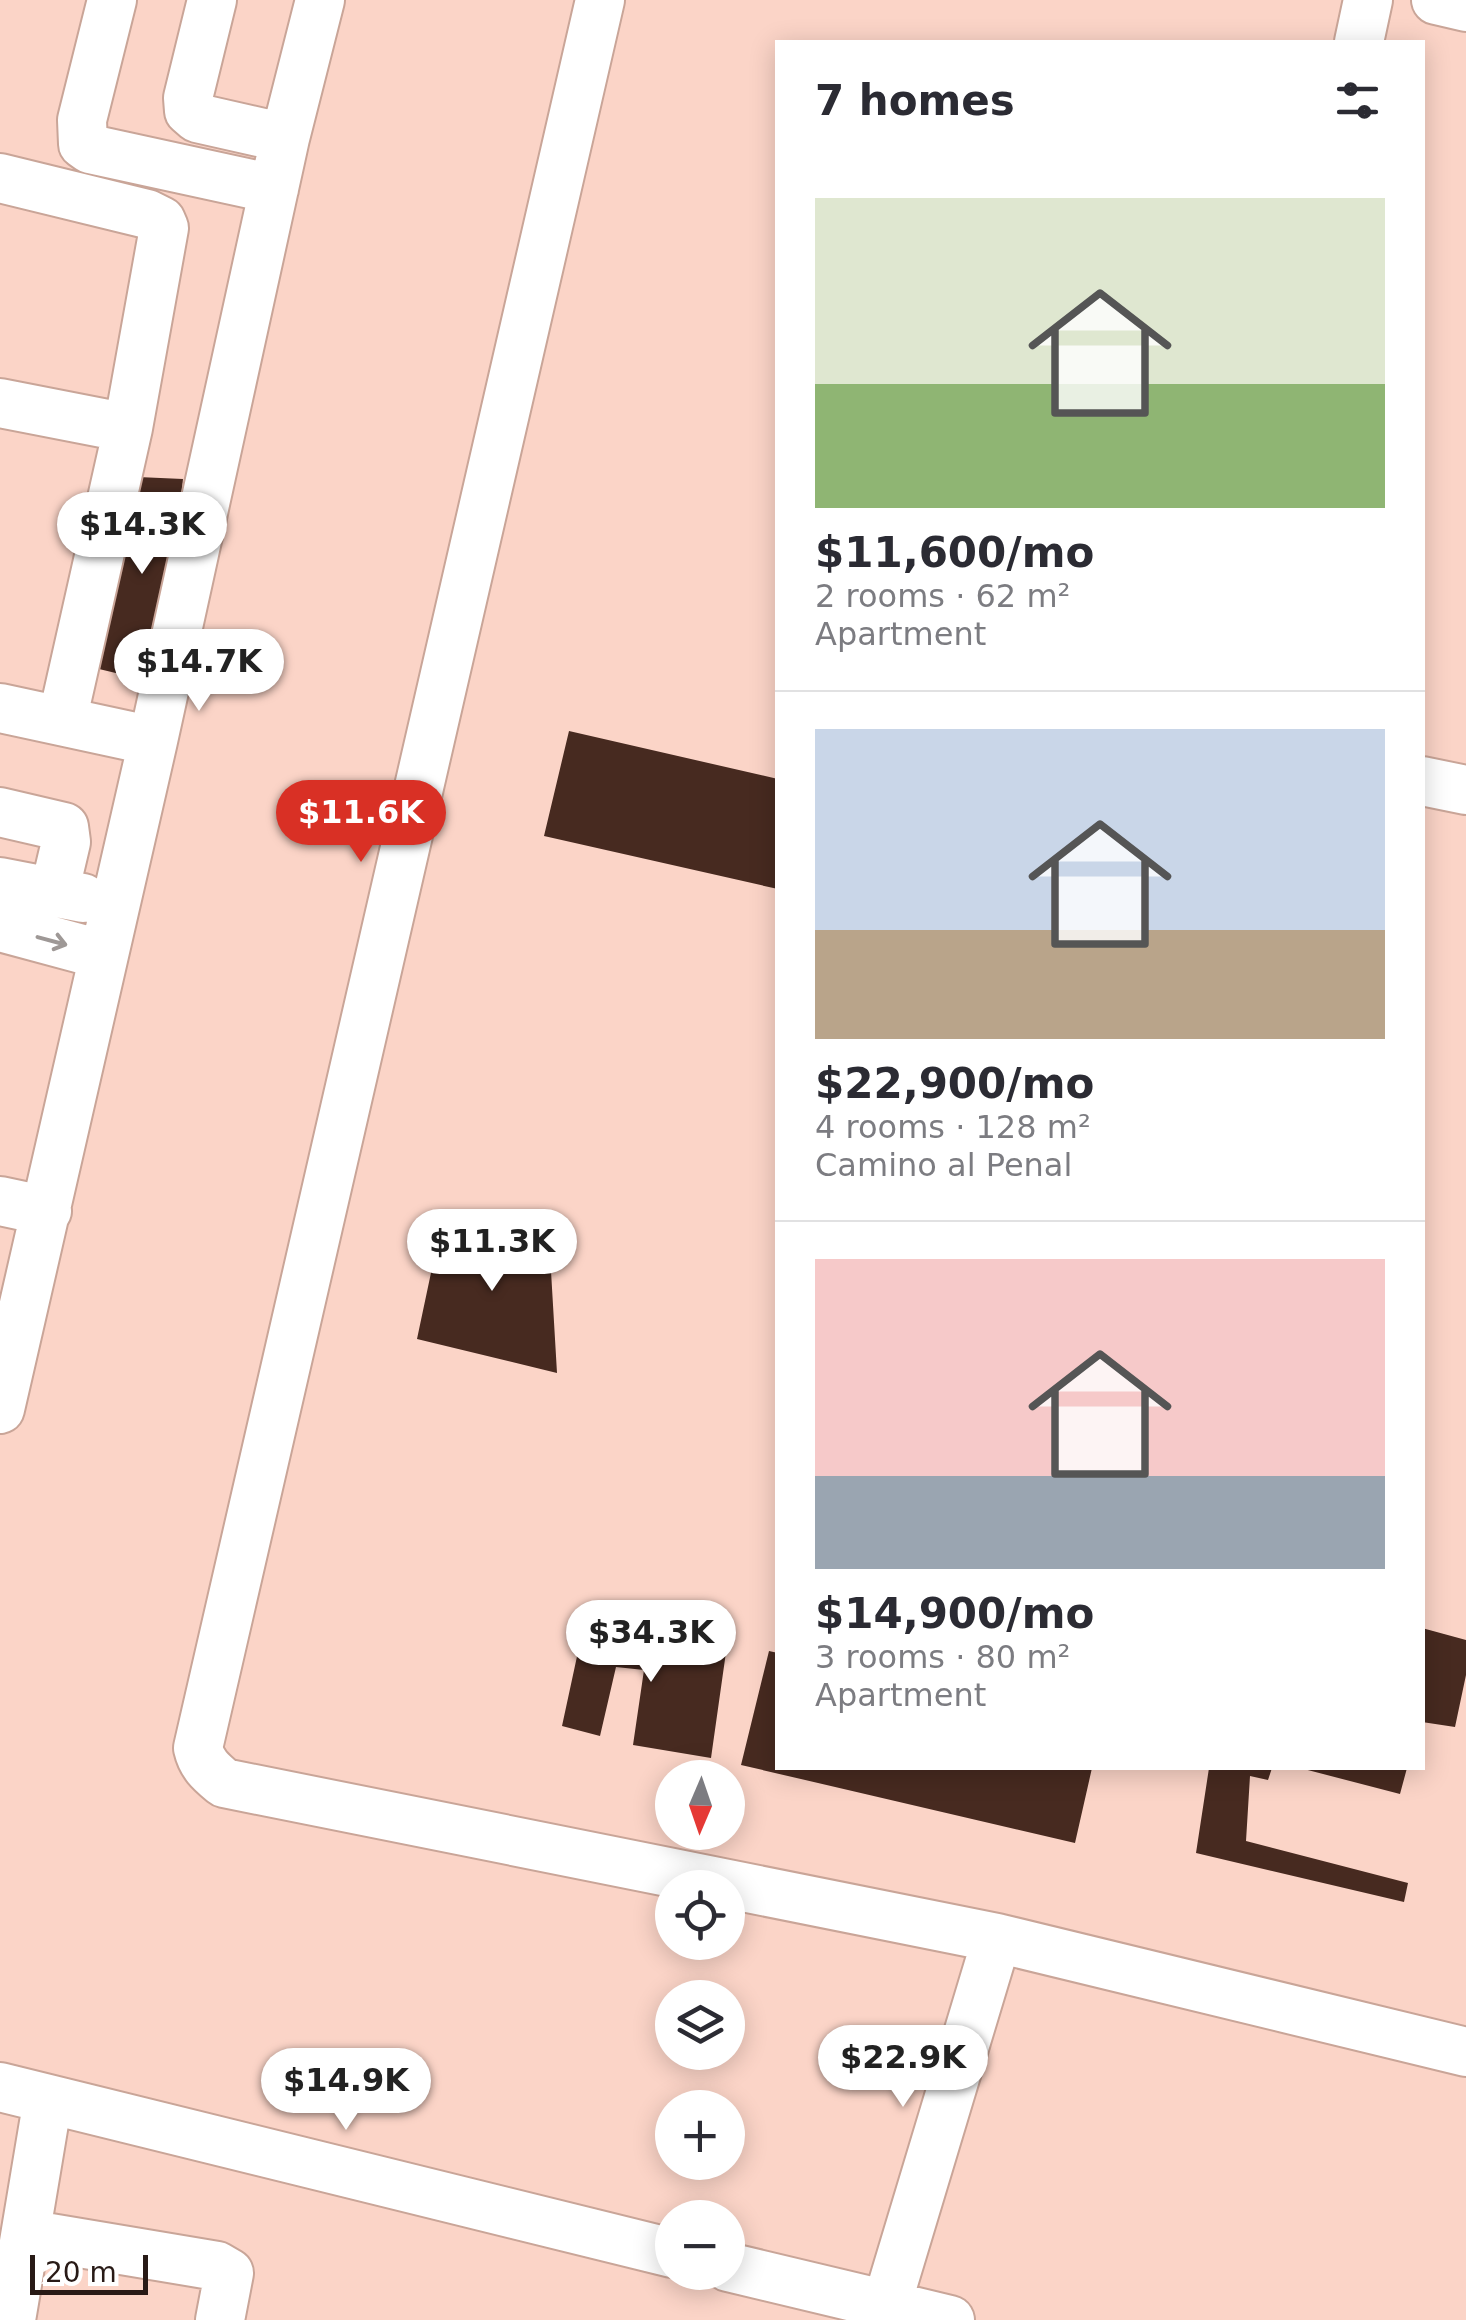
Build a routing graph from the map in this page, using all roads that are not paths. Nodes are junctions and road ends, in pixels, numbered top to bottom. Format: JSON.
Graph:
{"nodes":[{"id":1,"x":112,"y":0,"type":"edge"},
{"id":2,"x":212,"y":0,"type":"edge"},
{"id":3,"x":320,"y":0,"type":"edge"},
{"id":4,"x":600,"y":0,"type":"edge"},
{"id":5,"x":1368,"y":0,"type":"edge"},
{"id":6,"x":1436,"y":0,"type":"edge"},
{"id":7,"x":1466,"y":7,"type":"edge"},
{"id":8,"x":1359,"y":40,"type":"edge"},
{"id":9,"x":285,"y":138,"type":"junction"},
{"id":10,"x":0,"y":178,"type":"edge"},
{"id":11,"x":274,"y":189,"type":"junction"},
{"id":12,"x":0,"y":403,"type":"edge"},
{"id":13,"x":128,"y":428,"type":"junction"},
{"id":14,"x":0,"y":708,"type":"edge"},
{"id":15,"x":62,"y":722,"type":"junction"},
{"id":16,"x":153,"y":742,"type":"junction"},
{"id":17,"x":1425,"y":782,"type":"edge"},
{"id":18,"x":1466,"y":790,"type":"edge"},
{"id":19,"x":0,"y":812,"type":"edge"},
{"id":20,"x":0,"y":882,"type":"edge"},
{"id":21,"x":54,"y":893,"type":"junction"},
{"id":22,"x":116,"y":904,"type":"junction"},
{"id":23,"x":0,"y":927,"type":"edge"},
{"id":24,"x":104,"y":956,"type":"junction"},
{"id":25,"x":0,"y":1201,"type":"edge"},
{"id":26,"x":46,"y":1212,"type":"junction"},
{"id":27,"x":0,"y":1409,"type":"edge"},
{"id":28,"x":997,"y":1938,"type":"junction"},
{"id":29,"x":1466,"y":2052,"type":"edge"},
{"id":30,"x":0,"y":2087,"type":"edge"},
{"id":31,"x":48,"y":2099,"type":"junction"},
{"id":32,"x":26,"y":2234,"type":"junction"},
{"id":33,"x":655,"y":2249,"type":"edge"},
{"id":34,"x":745,"y":2275,"type":"edge"},
{"id":35,"x":799,"y":2302,"type":"edge"},
{"id":36,"x":883,"y":2313,"type":"edge"},
{"id":37,"x":11,"y":2320,"type":"edge"},
{"id":38,"x":220,"y":2320,"type":"edge"},
{"id":39,"x":950,"y":2320,"type":"edge"}],
"edges":[{"from":1,"to":11,"type":"street"},
{"from":2,"to":9,"type":"street"},
{"from":3,"to":9,"type":"street"},
{"from":4,"to":28,"type":"street"},
{"from":5,"to":8,"type":"street"},
{"from":6,"to":7,"type":"street"},
{"from":9,"to":11,"type":"street"},
{"from":10,"to":13,"type":"street"},
{"from":11,"to":16,"type":"street"},
{"from":12,"to":13,"type":"street"},
{"from":13,"to":15,"type":"street"},
{"from":14,"to":15,"type":"street"},
{"from":15,"to":16,"type":"street"},
{"from":16,"to":22,"type":"street"},
{"from":17,"to":18,"type":"street"},
{"from":19,"to":21,"type":"street"},
{"from":20,"to":21,"type":"street"},
{"from":21,"to":22,"type":"street"},
{"from":22,"to":24,"type":"street"},
{"from":23,"to":24,"type":"street","one_way":true},
{"from":24,"to":26,"type":"street"},
{"from":25,"to":26,"type":"street"},
{"from":26,"to":27,"type":"street"},
{"from":28,"to":29,"type":"street"},
{"from":28,"to":36,"type":"street"},
{"from":30,"to":31,"type":"street"},
{"from":31,"to":32,"type":"street"},
{"from":31,"to":33,"type":"street"},
{"from":32,"to":37,"type":"street"},
{"from":32,"to":38,"type":"street"},
{"from":34,"to":35,"type":"street"},
{"from":35,"to":36,"type":"street"},
{"from":36,"to":39,"type":"street"}]}
